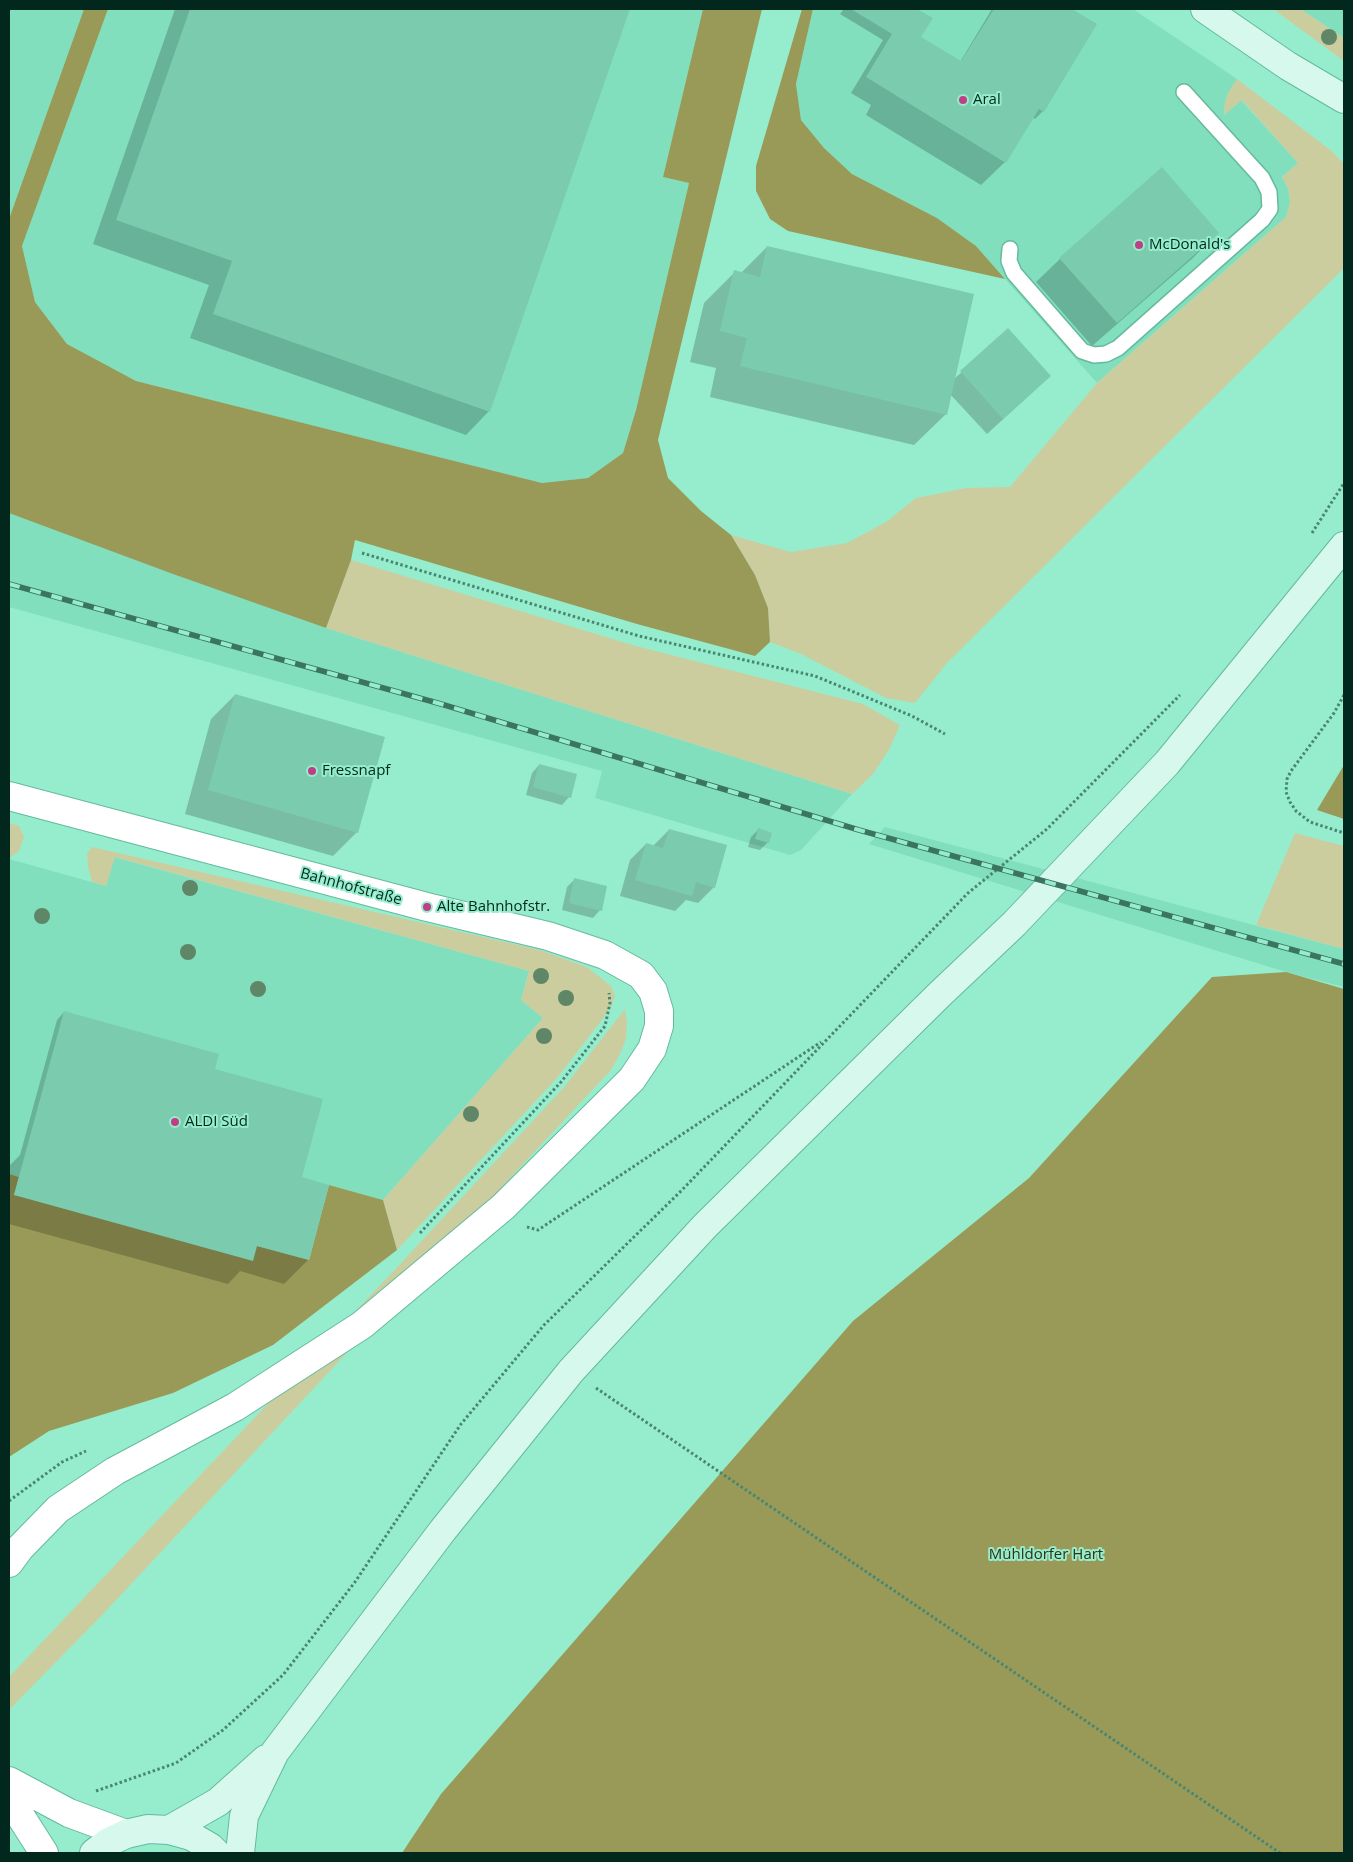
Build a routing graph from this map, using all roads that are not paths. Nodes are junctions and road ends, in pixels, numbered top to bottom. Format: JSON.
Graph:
{"nodes":[{"id":1,"x":1205,"y":9,"type":"edge"},
{"id":2,"x":1184,"y":92,"type":"dead end"},
{"id":3,"x":1344,"y":99,"type":"edge"},
{"id":4,"x":1010,"y":249,"type":"dead end"},
{"id":5,"x":1344,"y":546,"type":"edge"},
{"id":6,"x":9,"y":796,"type":"edge"},
{"id":7,"x":9,"y":1563,"type":"edge"},
{"id":8,"x":275,"y":1752,"type":"junction"},
{"id":9,"x":9,"y":1781,"type":"edge"},
{"id":10,"x":9,"y":1798,"type":"edge"},
{"id":11,"x":169,"y":1830,"type":"junction"},
{"id":12,"x":126,"y":1834,"type":"junction"},
{"id":13,"x":44,"y":1853,"type":"edge"},
{"id":14,"x":94,"y":1853,"type":"edge"},
{"id":15,"x":216,"y":1853,"type":"edge"},
{"id":16,"x":240,"y":1853,"type":"edge"}],
"edges":[{"from":1,"to":3,"type":"main road"},
{"from":2,"to":4,"type":"lane"},
{"from":5,"to":8,"type":"main road"},
{"from":6,"to":7,"type":"street","name":"Bahnhofstraße"},
{"from":8,"to":11,"type":"main road"},
{"from":8,"to":16,"type":"main road"},
{"from":9,"to":12,"type":"street"},
{"from":10,"to":13,"type":"street"},
{"from":11,"to":12,"type":"main road"},
{"from":11,"to":15,"type":"main road"},
{"from":12,"to":14,"type":"main road"}]}
